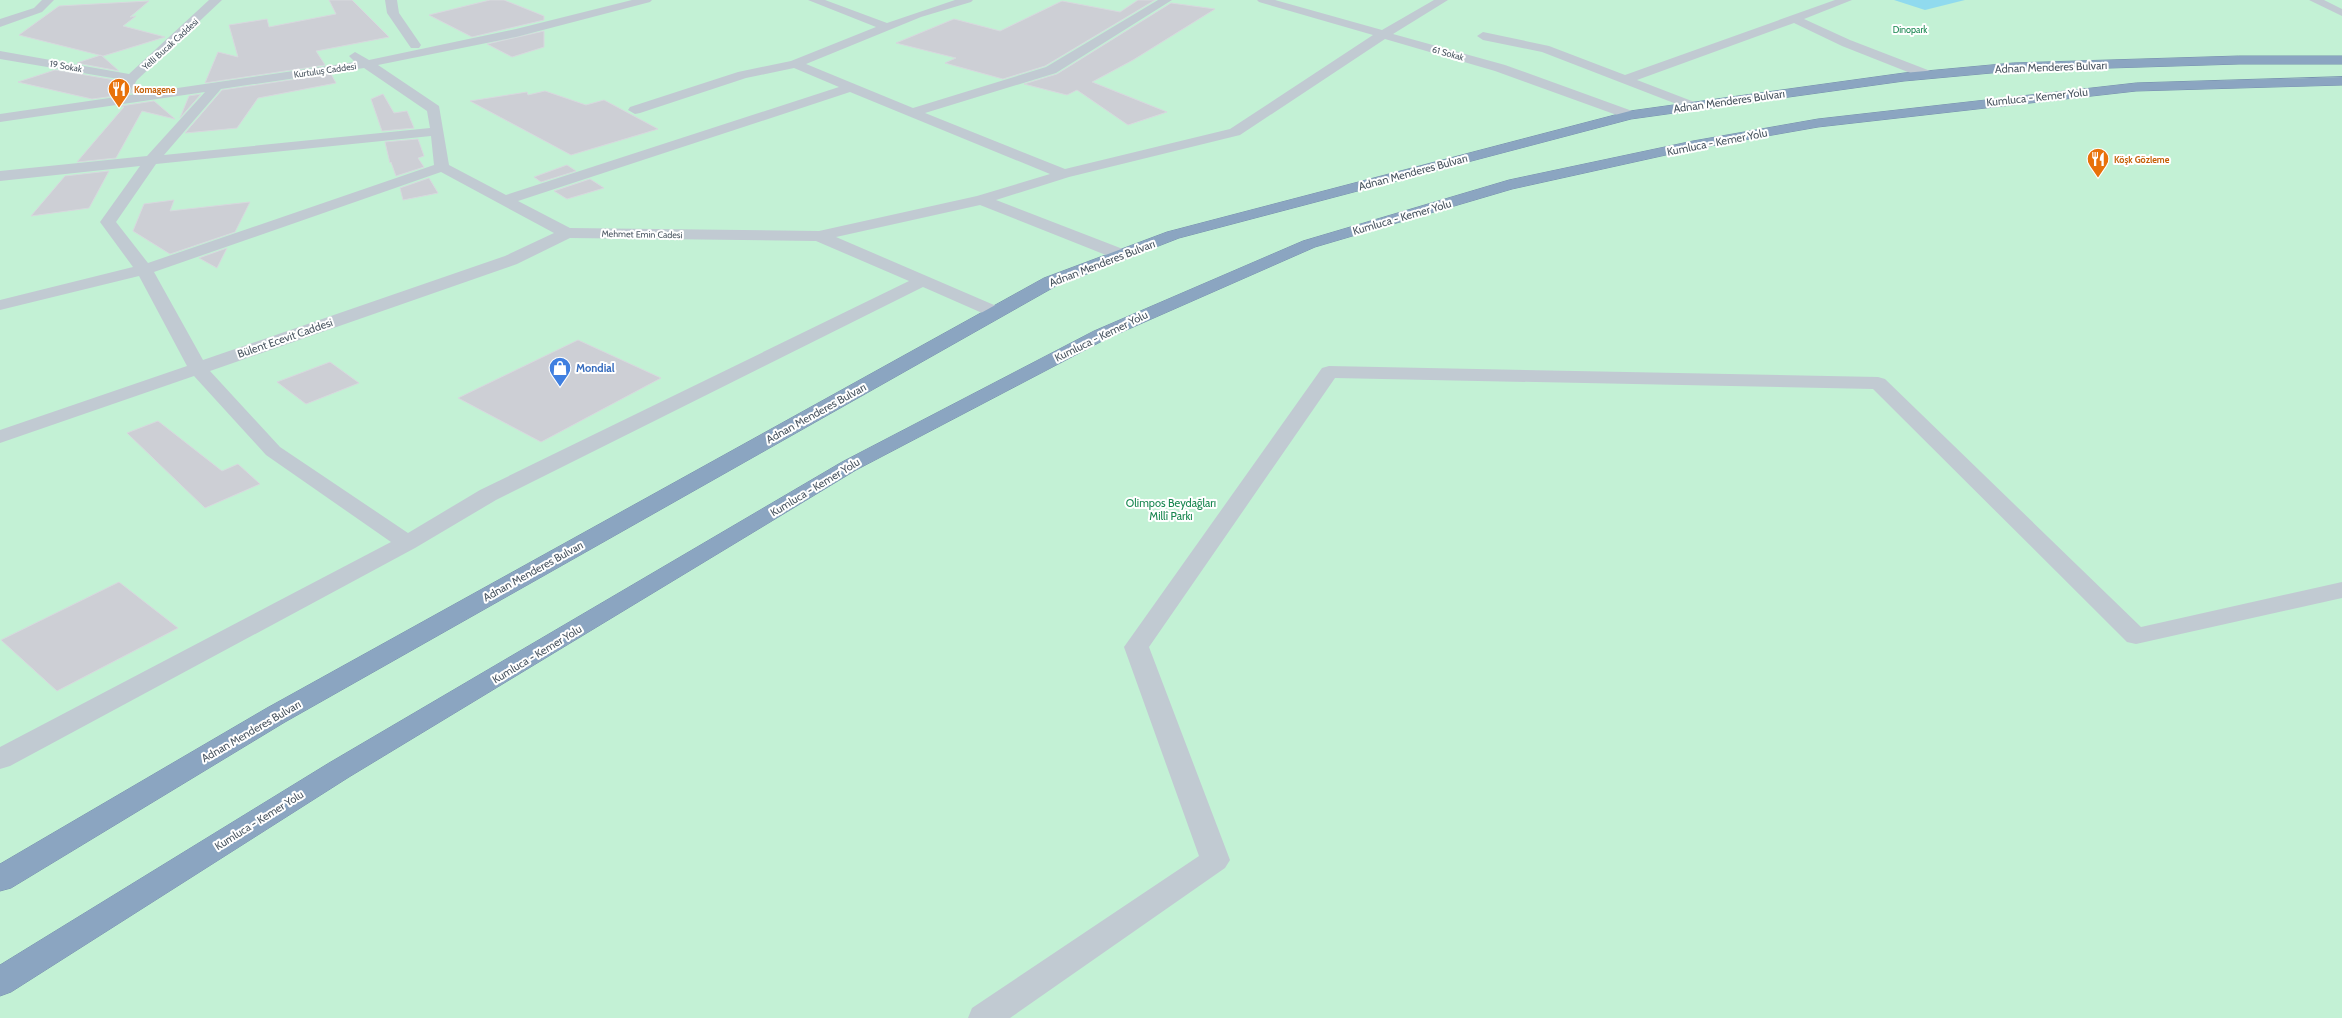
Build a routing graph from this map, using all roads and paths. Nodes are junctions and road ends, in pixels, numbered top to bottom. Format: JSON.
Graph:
{"nodes":[{"id":1,"x":48,"y":0,"type":"edge"},
{"id":2,"x":216,"y":0,"type":"edge"},
{"id":3,"x":609,"y":0,"type":"edge"},
{"id":4,"x":646,"y":0,"type":"edge"},
{"id":5,"x":814,"y":0,"type":"edge"},
{"id":6,"x":967,"y":0,"type":"edge"},
{"id":7,"x":1166,"y":0,"type":"edge"},
{"id":8,"x":1263,"y":0,"type":"edge"},
{"id":9,"x":1442,"y":0,"type":"edge"},
{"id":10,"x":1846,"y":0,"type":"edge"},
{"id":11,"x":2315,"y":0,"type":"edge"},
{"id":12,"x":394,"y":1,"type":"edge"},
{"id":13,"x":2342,"y":13,"type":"edge"},
{"id":14,"x":1794,"y":18,"type":"junction"},
{"id":15,"x":0,"y":23,"type":"edge"},
{"id":16,"x":887,"y":27,"type":"junction"},
{"id":17,"x":1382,"y":35,"type":"junction"},
{"id":18,"x":1483,"y":36,"type":"dead end"},
{"id":19,"x":414,"y":45,"type":"junction"},
{"id":20,"x":0,"y":55,"type":"edge"},
{"id":21,"x":361,"y":60,"type":"junction"},
{"id":22,"x":2342,"y":60,"type":"edge"},
{"id":23,"x":795,"y":64,"type":"junction"},
{"id":24,"x":1928,"y":75,"type":"junction"},
{"id":25,"x":1627,"y":80,"type":"junction"},
{"id":26,"x":2342,"y":81,"type":"edge"},
{"id":27,"x":128,"y":84,"type":"junction"},
{"id":28,"x":217,"y":86,"type":"junction"},
{"id":29,"x":849,"y":88,"type":"junction"},
{"id":30,"x":1692,"y":106,"type":"junction"},
{"id":31,"x":0,"y":107,"type":"edge"},
{"id":32,"x":635,"y":110,"type":"dead end"},
{"id":33,"x":912,"y":113,"type":"junction"},
{"id":34,"x":1630,"y":115,"type":"junction"},
{"id":35,"x":0,"y":118,"type":"edge"},
{"id":36,"x":437,"y":130,"type":"junction"},
{"id":37,"x":151,"y":161,"type":"junction"},
{"id":38,"x":442,"y":167,"type":"junction"},
{"id":39,"x":1064,"y":174,"type":"junction"},
{"id":40,"x":0,"y":176,"type":"edge"},
{"id":41,"x":505,"y":200,"type":"junction"},
{"id":42,"x":981,"y":200,"type":"junction"},
{"id":43,"x":567,"y":233,"type":"junction"},
{"id":44,"x":819,"y":236,"type":"junction"},
{"id":45,"x":1122,"y":255,"type":"junction"},
{"id":46,"x":144,"y":270,"type":"junction"},
{"id":47,"x":922,"y":281,"type":"junction"},
{"id":48,"x":0,"y":305,"type":"edge"},
{"id":49,"x":995,"y":312,"type":"junction"},
{"id":50,"x":198,"y":369,"type":"junction"},
{"id":51,"x":0,"y":437,"type":"edge"},
{"id":52,"x":407,"y":543,"type":"junction"},
{"id":53,"x":2342,"y":590,"type":"edge"},
{"id":54,"x":0,"y":759,"type":"edge"},
{"id":55,"x":0,"y":879,"type":"edge"},
{"id":56,"x":0,"y":982,"type":"edge"},
{"id":57,"x":984,"y":1018,"type":"edge"}],
"edges":[{"from":1,"to":15,"type":"street"},
{"from":2,"to":27,"type":"street","name":"Yelli Bucak Caddesi"},
{"from":3,"to":19,"type":"street","name":"Kurtuluş Caddesi"},
{"from":4,"to":21,"type":"street","name":"Kurtuluş Caddesi"},
{"from":5,"to":16,"type":"street"},
{"from":6,"to":16,"type":"street"},
{"from":7,"to":33,"type":"street"},
{"from":8,"to":17,"type":"street","name":"61 Sokak"},
{"from":9,"to":17,"type":"street"},
{"from":10,"to":14,"type":"street"},
{"from":11,"to":13,"type":"street"},
{"from":12,"to":19,"type":"street"},
{"from":14,"to":24,"type":"street"},
{"from":14,"to":25,"type":"street"},
{"from":16,"to":23,"type":"street"},
{"from":17,"to":34,"type":"street","name":"61 Sokak"},
{"from":17,"to":39,"type":"street"},
{"from":18,"to":25,"type":"street"},
{"from":19,"to":21,"type":"street","name":"Kurtuluş Caddesi"},
{"from":20,"to":27,"type":"street","name":"19 Sokak"},
{"from":21,"to":27,"type":"street","name":"Kurtuluş Caddesi"},
{"from":21,"to":28,"type":"street","name":"Kurtuluş Caddesi"},
{"from":21,"to":36,"type":"street"},
{"from":22,"to":24,"type":"highway","name":"Adnan Menderes Bulvarı"},
{"from":23,"to":29,"type":"street"},
{"from":23,"to":32,"type":"street"},
{"from":24,"to":30,"type":"highway","name":"Adnan Menderes Bulvarı"},
{"from":25,"to":30,"type":"street"},
{"from":26,"to":56,"type":"highway","name":"Kumluca - Kemer Yolu"},
{"from":27,"to":31,"type":"street","name":"Kurtuluş Caddesi"},
{"from":28,"to":35,"type":"street","name":"Kurtuluş Caddesi"},
{"from":28,"to":37,"type":"street"},
{"from":29,"to":33,"type":"street"},
{"from":29,"to":41,"type":"street"},
{"from":30,"to":34,"type":"highway","name":"Adnan Menderes Bulvarı"},
{"from":33,"to":39,"type":"street"},
{"from":34,"to":45,"type":"highway","name":"Adnan Menderes Bulvarı"},
{"from":36,"to":37,"type":"street"},
{"from":36,"to":38,"type":"street"},
{"from":37,"to":40,"type":"street"},
{"from":37,"to":46,"type":"street"},
{"from":38,"to":41,"type":"street","name":"Mehmet Emin Cadesi"},
{"from":38,"to":46,"type":"street"},
{"from":39,"to":42,"type":"street"},
{"from":41,"to":43,"type":"street","name":"Mehmet Emin Cadesi"},
{"from":42,"to":44,"type":"street"},
{"from":42,"to":45,"type":"street"},
{"from":43,"to":44,"type":"street","name":"Mehmet Emin Cadesi"},
{"from":43,"to":50,"type":"street","name":"Bülent Ecevit Caddesi"},
{"from":44,"to":47,"type":"street","name":"Mehmet Emin Cadesi"},
{"from":45,"to":49,"type":"highway","name":"Adnan Menderes Bulvarı"},
{"from":46,"to":48,"type":"street"},
{"from":46,"to":50,"type":"street"},
{"from":47,"to":49,"type":"street","name":"Mehmet Emin Cadesi"},
{"from":47,"to":52,"type":"street"},
{"from":49,"to":55,"type":"highway","name":"Adnan Menderes Bulvarı"},
{"from":50,"to":51,"type":"street","name":"Bülent Ecevit Caddesi"},
{"from":50,"to":52,"type":"street"},
{"from":52,"to":54,"type":"street"},
{"from":53,"to":57,"type":"street"}]}
